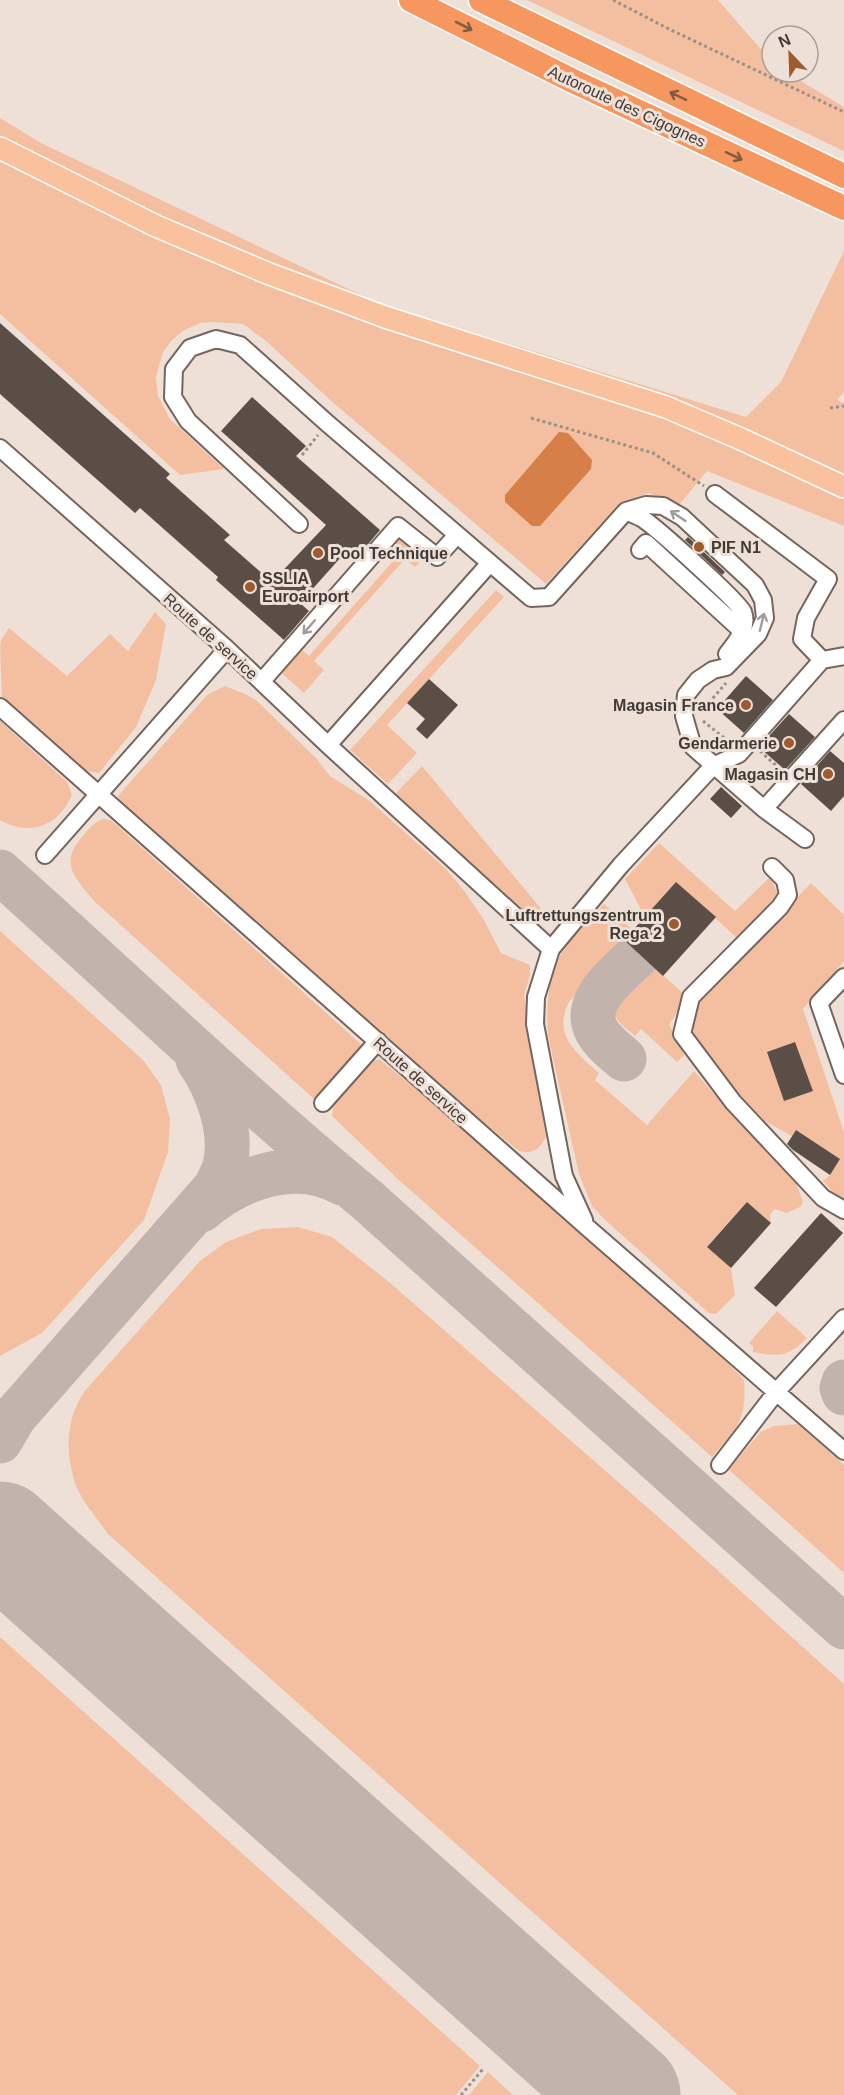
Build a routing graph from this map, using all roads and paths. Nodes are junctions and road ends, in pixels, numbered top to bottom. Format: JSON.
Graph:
{"nodes":[{"id":1,"x":411,"y":0,"type":"edge"},
{"id":2,"x":480,"y":0,"type":"edge"},
{"id":3,"x":613,"y":0,"type":"edge"},
{"id":4,"x":844,"y":112,"type":"edge"},
{"id":5,"x":0,"y":148,"type":"edge"},
{"id":6,"x":844,"y":177,"type":"edge"},
{"id":7,"x":844,"y":208,"type":"edge"},
{"id":8,"x":844,"y":405,"type":"edge"},
{"id":9,"x":830,"y":408,"type":"dead end"},
{"id":10,"x":531,"y":418,"type":"dead end"},
{"id":11,"x":0,"y":448,"type":"edge"},
{"id":12,"x":844,"y":487,"type":"edge"},
{"id":13,"x":715,"y":494,"type":"joint"},
{"id":14,"x":626,"y":512,"type":"junction"},
{"id":15,"x":299,"y":524,"type":"dead end"},
{"id":16,"x":457,"y":535,"type":"junction"},
{"id":17,"x":640,"y":550,"type":"dead end"},
{"id":18,"x":490,"y":562,"type":"junction"},
{"id":19,"x":742,"y":631,"type":"junction"},
{"id":20,"x":227,"y":649,"type":"junction"},
{"id":21,"x":844,"y":656,"type":"edge"},
{"id":22,"x":822,"y":660,"type":"junction"},
{"id":23,"x":713,"y":670,"type":"junction"},
{"id":24,"x":733,"y":675,"type":"dead end"},
{"id":25,"x":262,"y":681,"type":"junction"},
{"id":26,"x":0,"y":707,"type":"edge"},
{"id":27,"x":844,"y":720,"type":"edge"},
{"id":28,"x":328,"y":745,"type":"junction"},
{"id":29,"x":754,"y":746,"type":"junction"},
{"id":30,"x":713,"y":766,"type":"junction"},
{"id":31,"x":97,"y":794,"type":"junction"},
{"id":32,"x":764,"y":809,"type":"junction"},
{"id":33,"x":805,"y":839,"type":"dead end"},
{"id":34,"x":45,"y":855,"type":"dead end"},
{"id":35,"x":772,"y":867,"type":"dead end"},
{"id":36,"x":551,"y":949,"type":"junction"},
{"id":37,"x":844,"y":976,"type":"edge"},
{"id":38,"x":378,"y":1041,"type":"junction"},
{"id":39,"x":844,"y":1075,"type":"edge"},
{"id":40,"x":323,"y":1103,"type":"dead end"},
{"id":41,"x":844,"y":1210,"type":"edge"},
{"id":42,"x":588,"y":1228,"type":"junction"},
{"id":43,"x":844,"y":1318,"type":"edge"},
{"id":44,"x":777,"y":1391,"type":"junction"},
{"id":45,"x":844,"y":1451,"type":"edge"},
{"id":46,"x":720,"y":1465,"type":"dead end"},
{"id":47,"x":483,"y":2069,"type":"dead end"},
{"id":48,"x":461,"y":2095,"type":"edge"}],
"edges":[{"from":1,"to":7,"type":"highway","name":"Autoroute des Cigognes","one_way":true},
{"from":6,"to":2,"type":"highway","name":"Autoroute des Cigognes","one_way":true},
{"from":3,"to":4,"type":"path"},
{"from":5,"to":12,"type":"main road"},
{"from":8,"to":9,"type":"path"},
{"from":10,"to":13,"type":"path"},
{"from":11,"to":20,"type":"street","name":"Route de service"},
{"from":13,"to":22,"type":"street"},
{"from":14,"to":18,"type":"street"},
{"from":14,"to":19,"type":"street"},
{"from":23,"to":14,"type":"street","one_way":true},
{"from":15,"to":16,"type":"street"},
{"from":16,"to":18,"type":"street"},
{"from":16,"to":25,"type":"street","one_way":true},
{"from":17,"to":19,"type":"street"},
{"from":18,"to":28,"type":"street"},
{"from":19,"to":23,"type":"street"},
{"from":20,"to":25,"type":"street","name":"Route de service"},
{"from":20,"to":31,"type":"street"},
{"from":21,"to":22,"type":"street"},
{"from":22,"to":29,"type":"street"},
{"from":23,"to":30,"type":"street"},
{"from":24,"to":29,"type":"path"},
{"from":25,"to":28,"type":"street","name":"Route de service"},
{"from":26,"to":31,"type":"street","name":"Route de service"},
{"from":27,"to":32,"type":"street"},
{"from":28,"to":36,"type":"street","name":"Route de service"},
{"from":29,"to":30,"type":"street"},
{"from":30,"to":32,"type":"street"},
{"from":30,"to":36,"type":"street"},
{"from":31,"to":34,"type":"street"},
{"from":31,"to":38,"type":"street","name":"Route de service"},
{"from":32,"to":33,"type":"street"},
{"from":35,"to":41,"type":"street"},
{"from":36,"to":42,"type":"street"},
{"from":37,"to":39,"type":"street"},
{"from":38,"to":40,"type":"street"},
{"from":38,"to":42,"type":"street","name":"Route de service"},
{"from":42,"to":44,"type":"street","name":"Route de service"},
{"from":43,"to":44,"type":"street"},
{"from":44,"to":45,"type":"street","name":"Route de service"},
{"from":44,"to":46,"type":"street"},
{"from":47,"to":48,"type":"path"}]}
